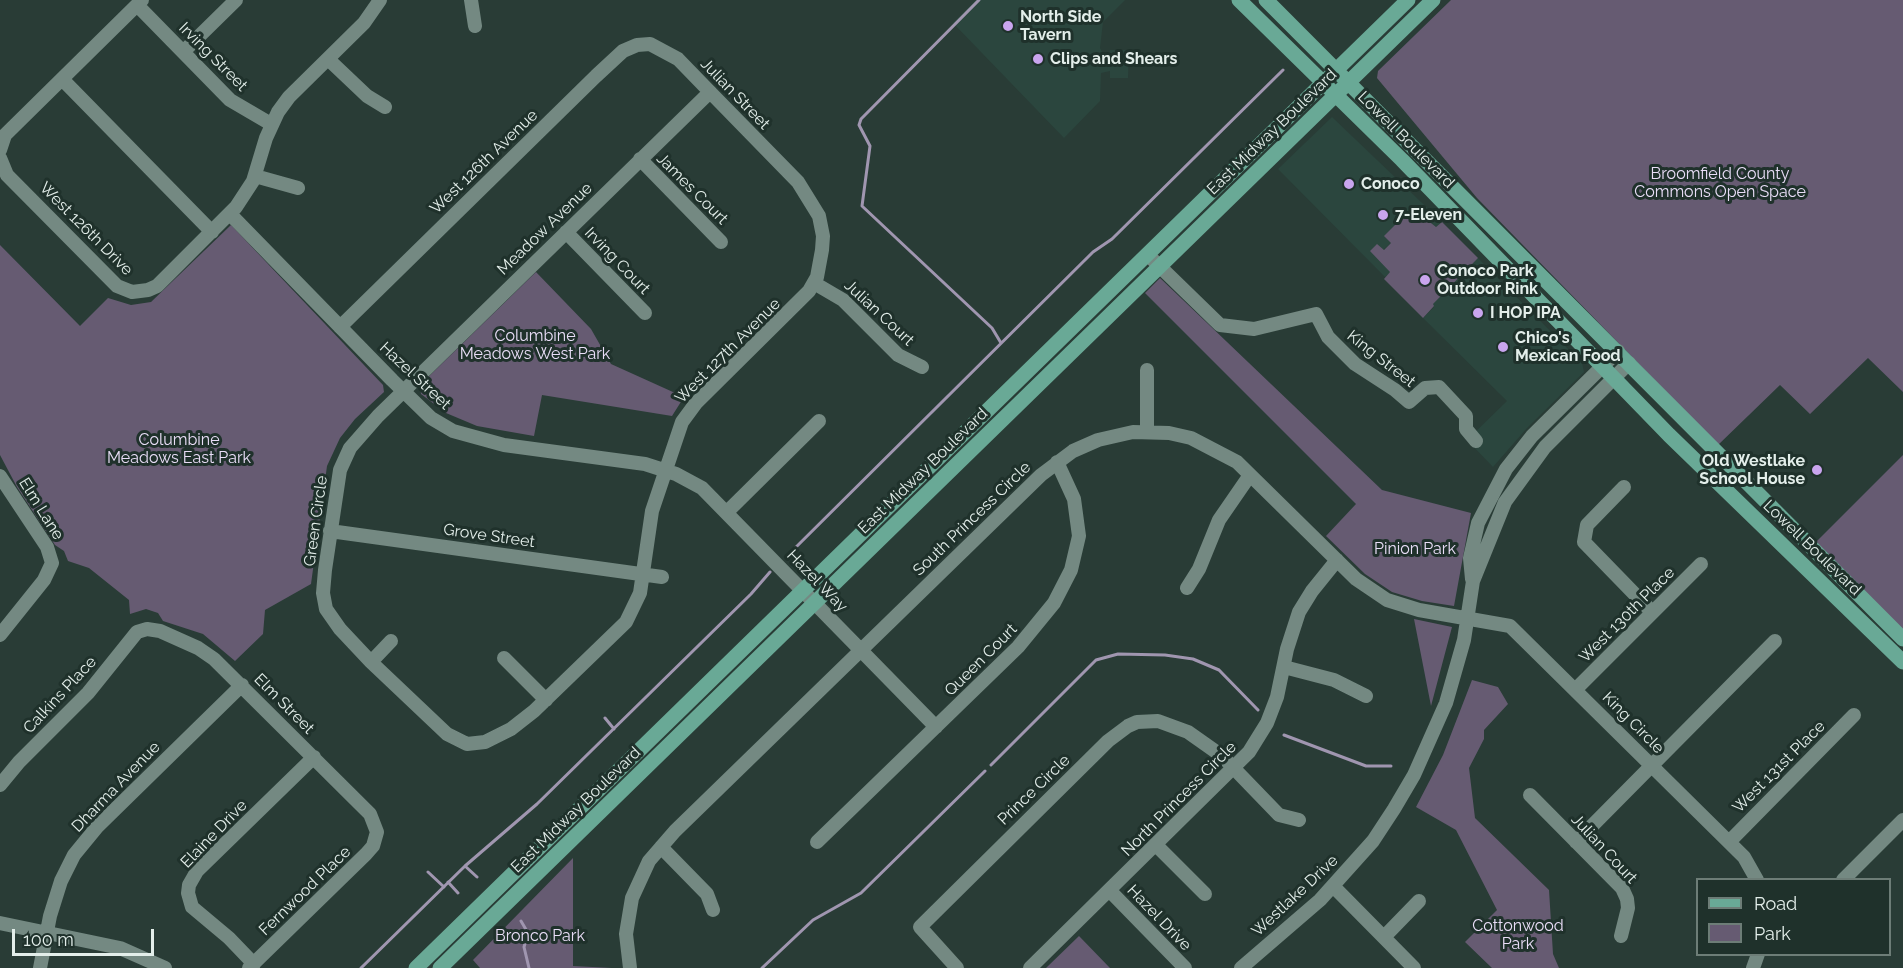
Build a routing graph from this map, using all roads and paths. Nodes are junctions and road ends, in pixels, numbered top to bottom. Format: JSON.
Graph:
{"nodes":[{"id":1,"x":236,"y":0,"type":"edge"},
{"id":2,"x":380,"y":0,"type":"edge"},
{"id":3,"x":471,"y":0,"type":"edge"},
{"id":4,"x":1239,"y":0,"type":"edge"},
{"id":5,"x":1266,"y":0,"type":"edge"},
{"id":6,"x":1408,"y":0,"type":"edge"},
{"id":7,"x":1433,"y":0,"type":"edge"},
{"id":8,"x":140,"y":3,"type":"edge"},
{"id":9,"x":475,"y":26,"type":"dead end"},
{"id":10,"x":662,"y":48,"type":"joint"},
{"id":11,"x":183,"y":52,"type":"junction"},
{"id":12,"x":328,"y":59,"type":"junction"},
{"id":13,"x":1335,"y":71,"type":"junction"},
{"id":14,"x":62,"y":79,"type":"junction"},
{"id":15,"x":1348,"y":82,"type":"junction"},
{"id":16,"x":1323,"y":84,"type":"junction"},
{"id":17,"x":710,"y":92,"type":"junction"},
{"id":18,"x":1335,"y":95,"type":"junction"},
{"id":19,"x":385,"y":107,"type":"dead end"},
{"id":20,"x":272,"y":124,"type":"junction"},
{"id":21,"x":0,"y":150,"type":"edge"},
{"id":22,"x":0,"y":158,"type":"edge"},
{"id":23,"x":640,"y":159,"type":"junction"},
{"id":24,"x":782,"y":166,"type":"joint"},
{"id":25,"x":255,"y":176,"type":"junction"},
{"id":26,"x":298,"y":188,"type":"dead end"},
{"id":27,"x":230,"y":214,"type":"junction"},
{"id":28,"x":212,"y":232,"type":"junction"},
{"id":29,"x":566,"y":232,"type":"junction"},
{"id":30,"x":721,"y":242,"type":"dead end"},
{"id":31,"x":1148,"y":255,"type":"junction"},
{"id":32,"x":1160,"y":266,"type":"junction"},
{"id":33,"x":814,"y":283,"type":"junction"},
{"id":34,"x":1532,"y":294,"type":"junction"},
{"id":35,"x":645,"y":314,"type":"dead end"},
{"id":36,"x":1590,"y":323,"type":"junction"},
{"id":37,"x":340,"y":327,"type":"junction"},
{"id":38,"x":1618,"y":351,"type":"junction"},
{"id":39,"x":1629,"y":363,"type":"junction"},
{"id":40,"x":1603,"y":365,"type":"junction"},
{"id":41,"x":922,"y":367,"type":"dead end"},
{"id":42,"x":1147,"y":370,"type":"dead end"},
{"id":43,"x":1614,"y":378,"type":"junction"},
{"id":44,"x":403,"y":391,"type":"junction"},
{"id":45,"x":819,"y":422,"type":"dead end"},
{"id":46,"x":1147,"y":432,"type":"junction"},
{"id":47,"x":1476,"y":441,"type":"dead end"},
{"id":48,"x":1057,"y":462,"type":"junction"},
{"id":49,"x":665,"y":470,"type":"junction"},
{"id":50,"x":1250,"y":475,"type":"junction"},
{"id":51,"x":0,"y":476,"type":"edge"},
{"id":52,"x":1624,"y":487,"type":"dead end"},
{"id":53,"x":727,"y":512,"type":"junction"},
{"id":54,"x":330,"y":531,"type":"junction"},
{"id":55,"x":1337,"y":561,"type":"junction"},
{"id":56,"x":1701,"y":564,"type":"dead end"},
{"id":57,"x":643,"y":574,"type":"junction"},
{"id":58,"x":662,"y":577,"type":"dead end"},
{"id":59,"x":1473,"y":581,"type":"junction"},
{"id":60,"x":1187,"y":588,"type":"dead end"},
{"id":61,"x":804,"y":590,"type":"junction"},
{"id":62,"x":815,"y":602,"type":"junction"},
{"id":63,"x":1652,"y":612,"type":"junction"},
{"id":64,"x":1467,"y":618,"type":"junction"},
{"id":65,"x":143,"y":625,"type":"joint"},
{"id":66,"x":0,"y":635,"type":"edge"},
{"id":67,"x":1903,"y":639,"type":"edge"},
{"id":68,"x":391,"y":641,"type":"dead end"},
{"id":69,"x":1775,"y":641,"type":"dead end"},
{"id":70,"x":1883,"y":642,"type":"junction"},
{"id":71,"x":861,"y":650,"type":"junction"},
{"id":72,"x":1903,"y":656,"type":"edge"},
{"id":73,"x":504,"y":658,"type":"dead end"},
{"id":74,"x":371,"y":662,"type":"junction"},
{"id":75,"x":1903,"y":662,"type":"edge"},
{"id":76,"x":1284,"y":667,"type":"junction"},
{"id":77,"x":242,"y":685,"type":"junction"},
{"id":78,"x":1576,"y":689,"type":"junction"},
{"id":79,"x":1366,"y":696,"type":"dead end"},
{"id":80,"x":546,"y":700,"type":"junction"},
{"id":81,"x":1854,"y":716,"type":"dead end"},
{"id":82,"x":936,"y":728,"type":"junction"},
{"id":83,"x":467,"y":744,"type":"joint"},
{"id":84,"x":314,"y":757,"type":"junction"},
{"id":85,"x":1653,"y":765,"type":"junction"},
{"id":86,"x":1234,"y":768,"type":"junction"},
{"id":87,"x":0,"y":785,"type":"edge"},
{"id":88,"x":1530,"y":795,"type":"dead end"},
{"id":89,"x":1299,"y":820,"type":"dead end"},
{"id":90,"x":1903,"y":820,"type":"edge"},
{"id":91,"x":383,"y":832,"type":"joint"},
{"id":92,"x":817,"y":842,"type":"dead end"},
{"id":93,"x":1576,"y":842,"type":"junction"},
{"id":94,"x":1729,"y":842,"type":"junction"},
{"id":95,"x":1156,"y":845,"type":"junction"},
{"id":96,"x":661,"y":847,"type":"junction"},
{"id":97,"x":1757,"y":878,"type":"edge"},
{"id":98,"x":1844,"y":878,"type":"edge"},
{"id":99,"x":1333,"y":886,"type":"junction"},
{"id":100,"x":1110,"y":891,"type":"junction"},
{"id":101,"x":1205,"y":894,"type":"dead end"},
{"id":102,"x":1419,"y":901,"type":"dead end"},
{"id":103,"x":713,"y":910,"type":"dead end"},
{"id":104,"x":0,"y":923,"type":"edge"},
{"id":105,"x":46,"y":934,"type":"junction"},
{"id":106,"x":1621,"y":936,"type":"dead end"},
{"id":107,"x":1384,"y":937,"type":"junction"},
{"id":108,"x":1252,"y":965,"type":"edge"},
{"id":109,"x":251,"y":966,"type":"edge"},
{"id":110,"x":40,"y":968,"type":"edge"},
{"id":111,"x":165,"y":968,"type":"edge"},
{"id":112,"x":416,"y":968,"type":"edge"},
{"id":113,"x":440,"y":968,"type":"edge"},
{"id":114,"x":630,"y":968,"type":"edge"},
{"id":115,"x":957,"y":968,"type":"edge"},
{"id":116,"x":1030,"y":968,"type":"edge"},
{"id":117,"x":1185,"y":968,"type":"edge"},
{"id":118,"x":1414,"y":968,"type":"edge"}],
"edges":[{"from":1,"to":11,"type":"street"},
{"from":2,"to":12,"type":"street","name":"West 126th Drive"},
{"from":3,"to":9,"type":"street"},
{"from":4,"to":16,"type":"main road","name":"Lowell Boulevard"},
{"from":5,"to":13,"type":"main road","name":"Lowell Boulevard"},
{"from":6,"to":13,"type":"main road","name":"East Midway Boulevard"},
{"from":7,"to":15,"type":"main road","name":"East Midway Boulevard"},
{"from":8,"to":11,"type":"street","name":"Irving Street"},
{"from":8,"to":14,"type":"street"},
{"from":10,"to":17,"type":"street","name":"Julian Street"},
{"from":10,"to":37,"type":"street","name":"West 126th Avenue"},
{"from":11,"to":20,"type":"street","name":"Irving Street"},
{"from":12,"to":19,"type":"street"},
{"from":12,"to":20,"type":"street","name":"West 126th Drive"},
{"from":13,"to":15,"type":"main road","name":"Lowell Boulevard"},
{"from":13,"to":16,"type":"main road","name":"East Midway Boulevard"},
{"from":14,"to":21,"type":"street"},
{"from":14,"to":28,"type":"street"},
{"from":15,"to":18,"type":"main road","name":"East Midway Boulevard"},
{"from":15,"to":36,"type":"main road","name":"Lowell Boulevard"},
{"from":16,"to":18,"type":"main road","name":"Lowell Boulevard"},
{"from":16,"to":31,"type":"main road","name":"East Midway Boulevard"},
{"from":17,"to":23,"type":"street","name":"Meadow Avenue"},
{"from":17,"to":24,"type":"street","name":"Julian Street"},
{"from":18,"to":32,"type":"main road","name":"East Midway Boulevard"},
{"from":18,"to":34,"type":"main road","name":"Lowell Boulevard"},
{"from":20,"to":25,"type":"street","name":"West 126th Drive"},
{"from":22,"to":28,"type":"street","name":"West 126th Drive"},
{"from":23,"to":29,"type":"street","name":"Meadow Avenue"},
{"from":23,"to":30,"type":"street","name":"James Court"},
{"from":24,"to":33,"type":"street","name":"West 127th Avenue"},
{"from":25,"to":26,"type":"street"},
{"from":25,"to":27,"type":"street","name":"West 126th Drive"},
{"from":27,"to":28,"type":"street","name":"West 126th Drive"},
{"from":27,"to":37,"type":"street","name":"Hazel Street"},
{"from":29,"to":35,"type":"street","name":"Irving Court"},
{"from":29,"to":44,"type":"street","name":"Meadow Avenue"},
{"from":31,"to":32,"type":"street","name":"King Street"},
{"from":31,"to":61,"type":"main road","name":"East Midway Boulevard"},
{"from":32,"to":47,"type":"street","name":"King Street"},
{"from":32,"to":62,"type":"main road","name":"East Midway Boulevard"},
{"from":33,"to":41,"type":"street","name":"Julian Court"},
{"from":33,"to":49,"type":"street","name":"West 127th Avenue"},
{"from":34,"to":36,"type":"main road"},
{"from":34,"to":40,"type":"main road","name":"Lowell Boulevard"},
{"from":36,"to":38,"type":"main road","name":"Lowell Boulevard"},
{"from":37,"to":44,"type":"street","name":"Hazel Street"},
{"from":38,"to":39,"type":"main road","name":"Lowell Boulevard"},
{"from":38,"to":40,"type":"street","name":"Westlake Drive"},
{"from":39,"to":43,"type":"street","name":"Westlake Drive"},
{"from":39,"to":67,"type":"main road","name":"Lowell Boulevard"},
{"from":40,"to":43,"type":"main road","name":"Lowell Boulevard"},
{"from":40,"to":59,"type":"street","name":"Westlake Drive"},
{"from":42,"to":46,"type":"street"},
{"from":43,"to":59,"type":"street","name":"Westlake Drive"},
{"from":43,"to":70,"type":"main road","name":"Lowell Boulevard"},
{"from":44,"to":49,"type":"street","name":"Hazel Street"},
{"from":44,"to":54,"type":"street","name":"Green Circle"},
{"from":45,"to":53,"type":"street"},
{"from":46,"to":48,"type":"street","name":"South Princess Circle"},
{"from":46,"to":50,"type":"street","name":"South Princess Circle"},
{"from":48,"to":71,"type":"street","name":"South Princess Circle"},
{"from":48,"to":82,"type":"street","name":"Queen Court"},
{"from":49,"to":53,"type":"street","name":"Hazel Way"},
{"from":49,"to":57,"type":"street","name":"West 127th Avenue"},
{"from":50,"to":55,"type":"street","name":"South Princess Circle"},
{"from":50,"to":60,"type":"street"},
{"from":51,"to":66,"type":"street","name":"Elm Lane"},
{"from":52,"to":63,"type":"street"},
{"from":53,"to":61,"type":"street","name":"Hazel Way"},
{"from":54,"to":57,"type":"street","name":"Grove Street"},
{"from":54,"to":74,"type":"street","name":"Green Circle"},
{"from":55,"to":64,"type":"street","name":"South Princess Circle"},
{"from":55,"to":76,"type":"street","name":"North Princess Circle"},
{"from":56,"to":63,"type":"street","name":"West 130th Place"},
{"from":57,"to":58,"type":"street"},
{"from":57,"to":80,"type":"street","name":"West 127th Avenue"},
{"from":59,"to":64,"type":"street","name":"Westlake Drive"},
{"from":61,"to":62,"type":"street","name":"Hazel Way"},
{"from":61,"to":112,"type":"main road","name":"East Midway Boulevard"},
{"from":62,"to":71,"type":"street","name":"Hazel Way"},
{"from":62,"to":113,"type":"main road","name":"East Midway Boulevard"},
{"from":63,"to":78,"type":"street","name":"West 130th Place"},
{"from":64,"to":78,"type":"street","name":"King Circle"},
{"from":64,"to":99,"type":"street","name":"Westlake Drive"},
{"from":65,"to":77,"type":"street","name":"Elm Street"},
{"from":65,"to":87,"type":"street","name":"Calkins Place"},
{"from":68,"to":74,"type":"street"},
{"from":69,"to":85,"type":"street"},
{"from":70,"to":72,"type":"main road"},
{"from":70,"to":75,"type":"main road","name":"Lowell Boulevard"},
{"from":71,"to":82,"type":"street","name":"Hazel Way"},
{"from":71,"to":96,"type":"street","name":"South Princess Circle"},
{"from":73,"to":80,"type":"street"},
{"from":74,"to":83,"type":"street","name":"Green Circle"},
{"from":76,"to":79,"type":"street"},
{"from":76,"to":86,"type":"street","name":"North Princess Circle"},
{"from":77,"to":84,"type":"street","name":"Elm Street"},
{"from":77,"to":105,"type":"street","name":"Dharma Avenue"},
{"from":78,"to":85,"type":"street","name":"King Circle"},
{"from":80,"to":83,"type":"street","name":"West 127th Avenue"},
{"from":81,"to":94,"type":"street","name":"West 131st Place"},
{"from":82,"to":92,"type":"street","name":"Queen Court"},
{"from":84,"to":91,"type":"street","name":"Elm Street"},
{"from":84,"to":109,"type":"street","name":"Elaine Drive"},
{"from":85,"to":93,"type":"street"},
{"from":85,"to":94,"type":"street","name":"King Circle"},
{"from":86,"to":89,"type":"street"},
{"from":86,"to":95,"type":"street","name":"North Princess Circle"},
{"from":86,"to":115,"type":"street","name":"Prince Circle"},
{"from":88,"to":93,"type":"street","name":"Julian Court"},
{"from":90,"to":98,"type":"street"},
{"from":91,"to":109,"type":"street","name":"Fernwood Place"},
{"from":93,"to":106,"type":"street","name":"Julian Court"},
{"from":94,"to":97,"type":"street","name":"King Circle"},
{"from":95,"to":100,"type":"street","name":"North Princess Circle"},
{"from":95,"to":101,"type":"street"},
{"from":96,"to":103,"type":"street"},
{"from":96,"to":114,"type":"street","name":"South Princess Circle"},
{"from":99,"to":107,"type":"street"},
{"from":99,"to":108,"type":"street","name":"Westlake Drive"},
{"from":100,"to":116,"type":"street","name":"North Princess Circle"},
{"from":100,"to":117,"type":"street","name":"Hazel Drive"},
{"from":102,"to":107,"type":"street"},
{"from":104,"to":105,"type":"street"},
{"from":105,"to":110,"type":"street","name":"Dharma Avenue"},
{"from":105,"to":111,"type":"street"},
{"from":107,"to":118,"type":"street"}]}
